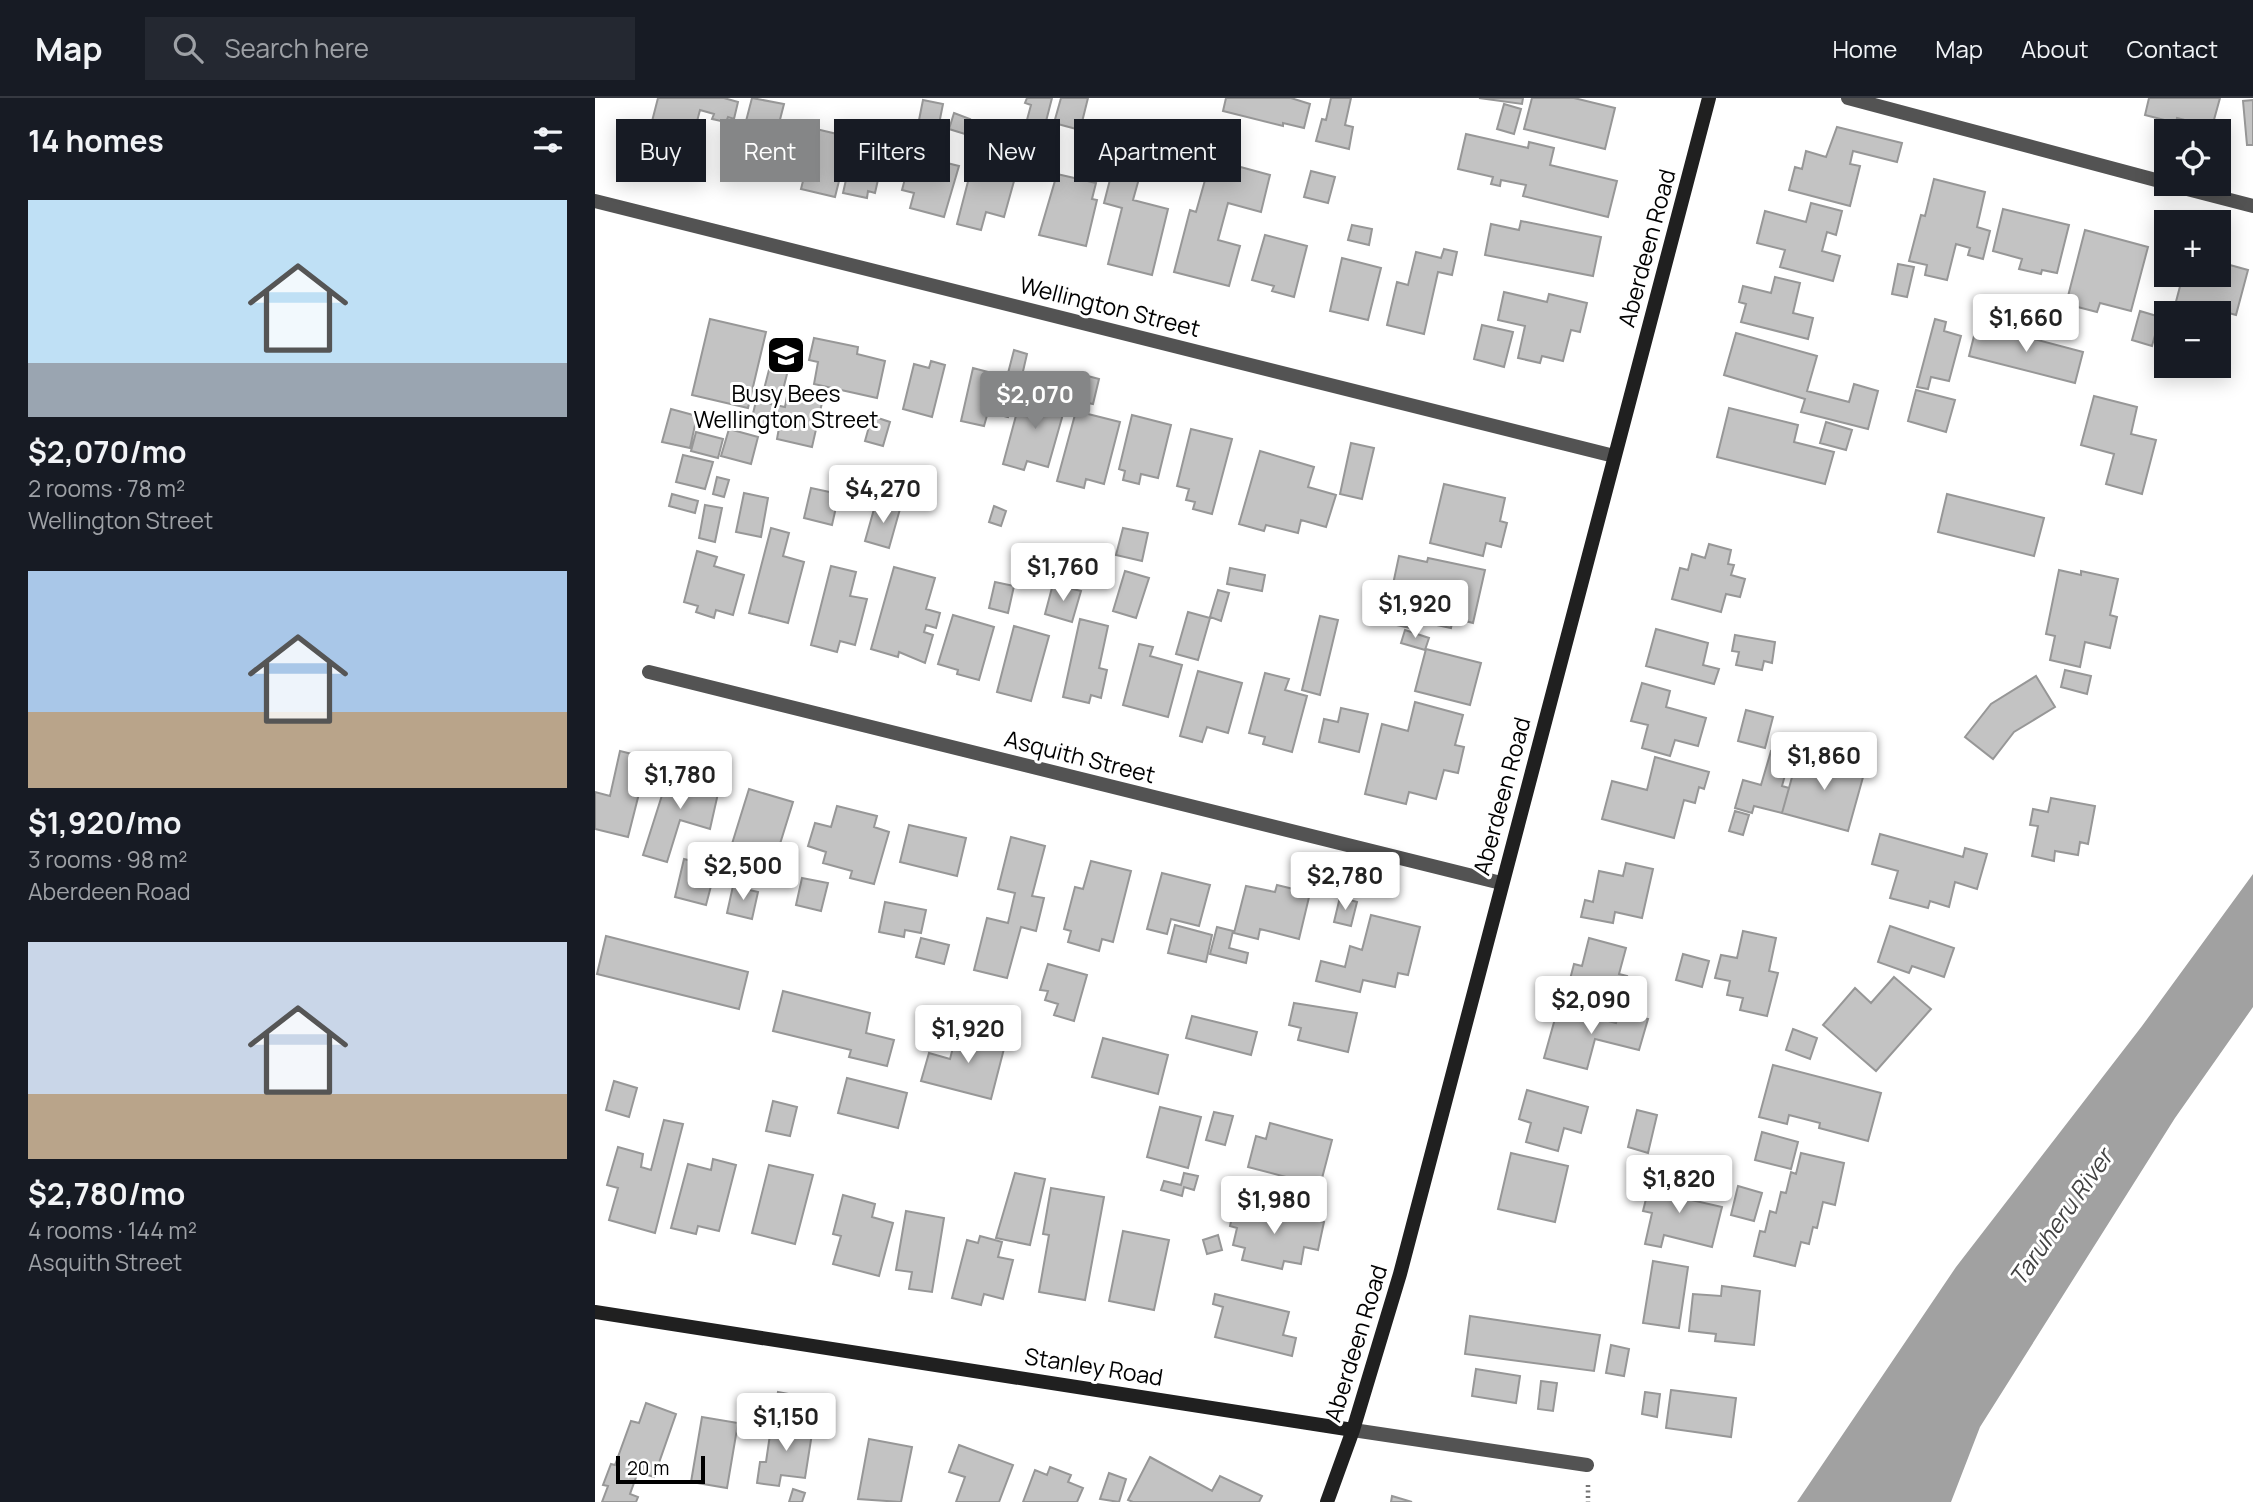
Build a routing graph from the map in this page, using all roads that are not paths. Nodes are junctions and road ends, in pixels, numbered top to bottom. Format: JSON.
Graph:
{"nodes":[{"id":1,"x":1709,"y":98,"type":"edge"},
{"id":2,"x":1848,"y":98,"type":"edge"},
{"id":3,"x":2154,"y":180,"type":"edge"},
{"id":4,"x":2214,"y":196,"type":"edge"},
{"id":5,"x":595,"y":201,"type":"edge"},
{"id":6,"x":2253,"y":206,"type":"edge"},
{"id":7,"x":1614,"y":456,"type":"junction"},
{"id":8,"x":649,"y":672,"type":"dead end"},
{"id":9,"x":1501,"y":883,"type":"junction"},
{"id":10,"x":595,"y":1312,"type":"edge"},
{"id":11,"x":1353,"y":1430,"type":"junction"},
{"id":12,"x":1587,"y":1465,"type":"dead end"},
{"id":13,"x":1327,"y":1502,"type":"edge"}],
"edges":[{"from":1,"to":7,"type":"street","name":"Aberdeen Road"},
{"from":2,"to":3,"type":"street"},
{"from":4,"to":6,"type":"street"},
{"from":5,"to":7,"type":"street","name":"Wellington Street"},
{"from":7,"to":9,"type":"street","name":"Aberdeen Road"},
{"from":8,"to":9,"type":"street","name":"Asquith Street"},
{"from":9,"to":11,"type":"street","name":"Aberdeen Road"},
{"from":10,"to":11,"type":"street","name":"Stanley Road"},
{"from":11,"to":12,"type":"street","name":"Stanley Road"},
{"from":11,"to":13,"type":"street","name":"Aberdeen Road"}]}
